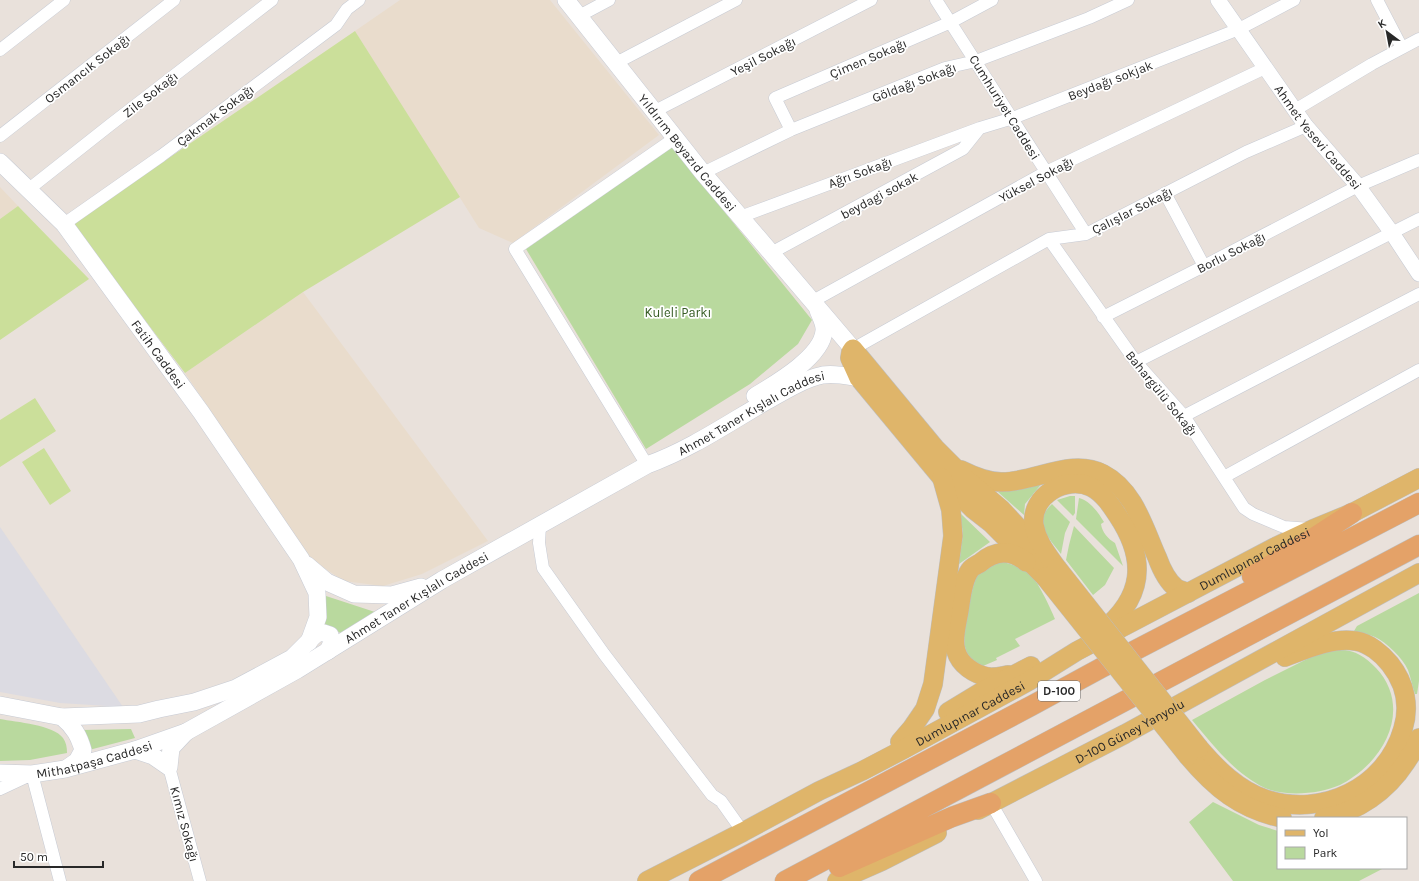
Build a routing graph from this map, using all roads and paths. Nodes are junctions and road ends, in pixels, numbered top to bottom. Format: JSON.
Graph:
{"nodes":[{"id":1,"x":64,"y":0,"type":"edge"},
{"id":2,"x":174,"y":0,"type":"edge"},
{"id":3,"x":272,"y":0,"type":"edge"},
{"id":4,"x":359,"y":0,"type":"edge"},
{"id":5,"x":566,"y":0,"type":"edge"},
{"id":6,"x":609,"y":0,"type":"edge"},
{"id":7,"x":736,"y":0,"type":"edge"},
{"id":8,"x":871,"y":0,"type":"edge"},
{"id":9,"x":936,"y":0,"type":"edge"},
{"id":10,"x":992,"y":0,"type":"edge"},
{"id":11,"x":1128,"y":0,"type":"edge"},
{"id":12,"x":1218,"y":0,"type":"edge"},
{"id":13,"x":1294,"y":0,"type":"edge"},
{"id":14,"x":1377,"y":0,"type":"edge"},
{"id":15,"x":344,"y":4,"type":"edge"},
{"id":16,"x":579,"y":16,"type":"junction"},
{"id":17,"x":951,"y":22,"type":"junction"},
{"id":18,"x":1239,"y":29,"type":"junction"},
{"id":19,"x":1419,"y":40,"type":"edge"},
{"id":20,"x":1402,"y":48,"type":"junction"},
{"id":21,"x":0,"y":50,"type":"edge"},
{"id":22,"x":976,"y":60,"type":"junction"},
{"id":23,"x":616,"y":63,"type":"junction"},
{"id":24,"x":1265,"y":68,"type":"junction"},
{"id":25,"x":1295,"y":110,"type":"junction"},
{"id":26,"x":655,"y":111,"type":"junction"},
{"id":27,"x":1013,"y":118,"type":"junction"},
{"id":28,"x":1306,"y":126,"type":"junction"},
{"id":29,"x":980,"y":128,"type":"junction"},
{"id":30,"x":791,"y":130,"type":"junction"},
{"id":31,"x":0,"y":136,"type":"edge"},
{"id":32,"x":675,"y":138,"type":"junction"},
{"id":33,"x":1419,"y":160,"type":"edge"},
{"id":34,"x":0,"y":162,"type":"edge"},
{"id":35,"x":1046,"y":172,"type":"junction"},
{"id":36,"x":703,"y":173,"type":"junction"},
{"id":37,"x":1358,"y":186,"type":"junction"},
{"id":38,"x":29,"y":190,"type":"junction"},
{"id":39,"x":1166,"y":193,"type":"junction"},
{"id":40,"x":740,"y":217,"type":"junction"},
{"id":41,"x":1419,"y":219,"type":"edge"},
{"id":42,"x":64,"y":224,"type":"junction"},
{"id":43,"x":1392,"y":233,"type":"junction"},
{"id":44,"x":1086,"y":234,"type":"junction"},
{"id":45,"x":1049,"y":239,"type":"junction"},
{"id":46,"x":771,"y":253,"type":"junction"},
{"id":47,"x":1204,"y":266,"type":"junction"},
{"id":48,"x":1419,"y":274,"type":"edge"},
{"id":49,"x":1419,"y":294,"type":"edge"},
{"id":50,"x":814,"y":301,"type":"junction"},
{"id":51,"x":1103,"y":317,"type":"junction"},
{"id":52,"x":853,"y":349,"type":"junction"},
{"id":53,"x":1136,"y":362,"type":"junction"},
{"id":54,"x":1419,"y":370,"type":"edge"},
{"id":55,"x":859,"y":378,"type":"junction"},
{"id":56,"x":1184,"y":416,"type":"junction"},
{"id":57,"x":647,"y":465,"type":"junction"},
{"id":58,"x":946,"y":471,"type":"junction"},
{"id":59,"x":1224,"y":477,"type":"junction"},
{"id":60,"x":1419,"y":478,"type":"edge"},
{"id":61,"x":1419,"y":503,"type":"edge"},
{"id":62,"x":1352,"y":513,"type":"junction"},
{"id":63,"x":540,"y":525,"type":"junction"},
{"id":64,"x":1313,"y":529,"type":"junction"},
{"id":65,"x":1419,"y":545,"type":"edge"},
{"id":66,"x":301,"y":560,"type":"junction"},
{"id":67,"x":1051,"y":572,"type":"junction"},
{"id":68,"x":1419,"y":573,"type":"edge"},
{"id":69,"x":442,"y":580,"type":"junction"},
{"id":70,"x":1188,"y":593,"type":"junction"},
{"id":71,"x":308,"y":642,"type":"junction"},
{"id":72,"x":328,"y":651,"type":"junction"},
{"id":73,"x":1077,"y":651,"type":"junction"},
{"id":74,"x":1101,"y":668,"type":"junction"},
{"id":75,"x":1014,"y":674,"type":"junction"},
{"id":76,"x":1235,"y":674,"type":"junction"},
{"id":77,"x":0,"y":705,"type":"edge"},
{"id":78,"x":62,"y":717,"type":"junction"},
{"id":79,"x":186,"y":732,"type":"junction"},
{"id":80,"x":1418,"y":741,"type":"edge"},
{"id":81,"x":900,"y":742,"type":"junction"},
{"id":82,"x":1398,"y":745,"type":"junction"},
{"id":83,"x":135,"y":750,"type":"junction"},
{"id":84,"x":1193,"y":752,"type":"junction"},
{"id":85,"x":169,"y":767,"type":"junction"},
{"id":86,"x":65,"y":770,"type":"junction"},
{"id":87,"x":0,"y":773,"type":"edge"},
{"id":88,"x":32,"y":774,"type":"junction"},
{"id":89,"x":0,"y":789,"type":"edge"},
{"id":90,"x":819,"y":791,"type":"junction"},
{"id":91,"x":991,"y":803,"type":"junction"},
{"id":92,"x":1278,"y":817,"type":"edge"},
{"id":93,"x":1328,"y":817,"type":"edge"},
{"id":94,"x":744,"y":832,"type":"junction"},
{"id":95,"x":56,"y":880,"type":"edge"},
{"id":96,"x":200,"y":881,"type":"edge"},
{"id":97,"x":647,"y":881,"type":"edge"},
{"id":98,"x":699,"y":881,"type":"edge"},
{"id":99,"x":785,"y":881,"type":"edge"},
{"id":100,"x":808,"y":881,"type":"edge"},
{"id":101,"x":837,"y":881,"type":"edge"},
{"id":102,"x":1036,"y":881,"type":"edge"}],
"edges":[{"from":1,"to":21,"type":"street"},
{"from":2,"to":31,"type":"street","name":"Osmancık Sokağı"},
{"from":3,"to":38,"type":"street","name":"Zile Sokağı"},
{"from":4,"to":15,"type":"street","name":"Çakmak Sokağı"},
{"from":5,"to":16,"type":"main road","name":"Yıldırım Beyazıd Caddesi"},
{"from":6,"to":16,"type":"street"},
{"from":7,"to":23,"type":"street"},
{"from":8,"to":26,"type":"street","name":"Yeşil Sokağı"},
{"from":9,"to":17,"type":"street","name":"Cumhuriyet Caddesi"},
{"from":10,"to":17,"type":"street","name":"Çimen Sokağı"},
{"from":11,"to":22,"type":"street","name":"Göldağı Sokağı"},
{"from":12,"to":18,"type":"street","name":"Ahmet Yesevi Caddesi"},
{"from":13,"to":18,"type":"street","name":"Beydağı sokjak"},
{"from":14,"to":20,"type":"street"},
{"from":15,"to":42,"type":"street","name":"Çakmak Sokağı"},
{"from":16,"to":23,"type":"main road","name":"Yıldırım Beyazıd Caddesi"},
{"from":17,"to":22,"type":"street","name":"Cumhuriyet Caddesi"},
{"from":17,"to":30,"type":"street","name":"Çimen Sokağı"},
{"from":18,"to":24,"type":"street","name":"Ahmet Yesevi Caddesi"},
{"from":18,"to":27,"type":"street","name":"Beydağı sokjak"},
{"from":19,"to":20,"type":"street"},
{"from":20,"to":25,"type":"street"},
{"from":22,"to":27,"type":"street","name":"Cumhuriyet Caddesi"},
{"from":22,"to":30,"type":"street","name":"Göldağı Sokağı"},
{"from":23,"to":26,"type":"main road","name":"Yıldırım Beyazıd Caddesi"},
{"from":24,"to":25,"type":"street","name":"Ahmet Yesevi Caddesi"},
{"from":24,"to":35,"type":"street","name":"Yüksel Sokağı"},
{"from":25,"to":28,"type":"street","name":"Ahmet Yesevi Caddesi"},
{"from":26,"to":32,"type":"main road","name":"Yıldırım Beyazıd Caddesi"},
{"from":27,"to":29,"type":"street","name":"Beydağı sokjak"},
{"from":27,"to":35,"type":"street","name":"Cumhuriyet Caddesi"},
{"from":28,"to":37,"type":"street","name":"Ahmet Yesevi Caddesi"},
{"from":28,"to":39,"type":"street","name":"Çalışlar Sokağı"},
{"from":29,"to":40,"type":"street","name":"Ağrı Sokağı"},
{"from":29,"to":46,"type":"street","name":"beydagi sokak"},
{"from":30,"to":36,"type":"street","name":"Göldağı Sokağı"},
{"from":32,"to":36,"type":"main road","name":"Yıldırım Beyazıd Caddesi"},
{"from":32,"to":57,"type":"street"},
{"from":33,"to":37,"type":"street","name":"Borlu Sokağı"},
{"from":34,"to":38,"type":"main road","name":"Fatih Caddesi"},
{"from":35,"to":44,"type":"street","name":"Cumhuriyet Caddesi"},
{"from":35,"to":50,"type":"street","name":"Yüksel Sokağı"},
{"from":36,"to":40,"type":"main road","name":"Yıldırım Beyazıd Caddesi"},
{"from":37,"to":43,"type":"street","name":"Ahmet Yesevi Caddesi"},
{"from":37,"to":47,"type":"street","name":"Borlu Sokağı"},
{"from":38,"to":42,"type":"main road","name":"Fatih Caddesi"},
{"from":39,"to":44,"type":"street","name":"Çalışlar Sokağı"},
{"from":39,"to":47,"type":"street"},
{"from":40,"to":46,"type":"main road","name":"Yıldırım Beyazıd Caddesi"},
{"from":41,"to":43,"type":"street"},
{"from":42,"to":66,"type":"main road","name":"Fatih Caddesi"},
{"from":43,"to":48,"type":"street","name":"Ahmet Yesevi Caddesi"},
{"from":43,"to":53,"type":"street"},
{"from":44,"to":45,"type":"street","name":"Çalışlar Sokağı"},
{"from":45,"to":51,"type":"street","name":"Bahargülü Sokağı"},
{"from":45,"to":52,"type":"street","name":"Çalışlar Sokağı"},
{"from":46,"to":50,"type":"main road","name":"Yıldırım Beyazıd Caddesi"},
{"from":47,"to":51,"type":"street","name":"Borlu Sokağı"},
{"from":49,"to":56,"type":"street"},
{"from":50,"to":52,"type":"main road","name":"Yıldırım Beyazıd Caddesi"},
{"from":50,"to":57,"type":"main road","name":"Ahmet Taner Kışlalı Caddesi"},
{"from":51,"to":53,"type":"street","name":"Bahargülü Sokağı"},
{"from":52,"to":55,"type":"main road"},
{"from":52,"to":58,"type":"main road"},
{"from":53,"to":56,"type":"street","name":"Bahargülü Sokağı"},
{"from":54,"to":59,"type":"street"},
{"from":55,"to":57,"type":"main road","name":"Ahmet Taner Kışlalı Caddesi"},
{"from":55,"to":58,"type":"main road"},
{"from":56,"to":59,"type":"street","name":"Bahargülü Sokağı"},
{"from":57,"to":63,"type":"main road","name":"Ahmet Taner Kışlalı Caddesi"},
{"from":58,"to":67,"type":"main road"},
{"from":58,"to":70,"type":"main road"},
{"from":58,"to":81,"type":"main road"},
{"from":59,"to":64,"type":"street","name":"Bahargülü Sokağı"},
{"from":60,"to":62,"type":"main road","name":"Dumlupınar Caddesi"},
{"from":61,"to":74,"type":"highway","number":"D-100"},
{"from":62,"to":64,"type":"main road","name":"Dumlupınar Caddesi"},
{"from":62,"to":74,"type":"highway"},
{"from":63,"to":69,"type":"main road","name":"Ahmet Taner Kışlalı Caddesi"},
{"from":63,"to":94,"type":"street"},
{"from":64,"to":70,"type":"main road","name":"Dumlupınar Caddesi"},
{"from":65,"to":99,"type":"highway"},
{"from":66,"to":69,"type":"main road"},
{"from":66,"to":71,"type":"main road"},
{"from":67,"to":73,"type":"main road"},
{"from":67,"to":75,"type":"main road"},
{"from":67,"to":84,"type":"main road","bridge":true},
{"from":68,"to":76,"type":"main road","name":"D-100 Güney Yanyolu"},
{"from":69,"to":72,"type":"main road","name":"Ahmet Taner Kışlalı Caddesi"},
{"from":70,"to":73,"type":"main road","name":"Dumlupınar Caddesi"},
{"from":71,"to":72,"type":"main road"},
{"from":71,"to":78,"type":"main road"},
{"from":72,"to":79,"type":"main road","name":"Ahmet Taner Kışlalı Caddesi"},
{"from":73,"to":75,"type":"main road"},
{"from":73,"to":90,"type":"main road","name":"Dumlupınar Caddesi"},
{"from":74,"to":98,"type":"highway","number":"D-100"},
{"from":75,"to":81,"type":"main road"},
{"from":76,"to":82,"type":"main road"},
{"from":76,"to":91,"type":"main road","name":"D-100 Güney Yanyolu"},
{"from":77,"to":78,"type":"main road"},
{"from":78,"to":86,"type":"main road"},
{"from":79,"to":83,"type":"main road","name":"Mithatpaşa Caddesi"},
{"from":79,"to":85,"type":"main road"},
{"from":80,"to":82,"type":"main road"},
{"from":80,"to":93,"type":"main road"},
{"from":81,"to":90,"type":"main road"},
{"from":82,"to":84,"type":"main road"},
{"from":83,"to":85,"type":"main road"},
{"from":83,"to":86,"type":"main road","name":"Mithatpaşa Caddesi"},
{"from":84,"to":92,"type":"main road"},
{"from":85,"to":96,"type":"street","name":"Kımız Sokağı"},
{"from":86,"to":88,"type":"main road","name":"Mithatpaşa Caddesi"},
{"from":87,"to":88,"type":"main road","name":"Mithatpaşa Caddesi"},
{"from":88,"to":89,"type":"street"},
{"from":88,"to":95,"type":"street"},
{"from":90,"to":94,"type":"main road","name":"Dumlupınar Caddesi"},
{"from":91,"to":100,"type":"highway"},
{"from":91,"to":101,"type":"main road","name":"D-100 Güney Yanyolu"},
{"from":91,"to":102,"type":"street"},
{"from":94,"to":97,"type":"main road","name":"Dumlupınar Caddesi"}]}
